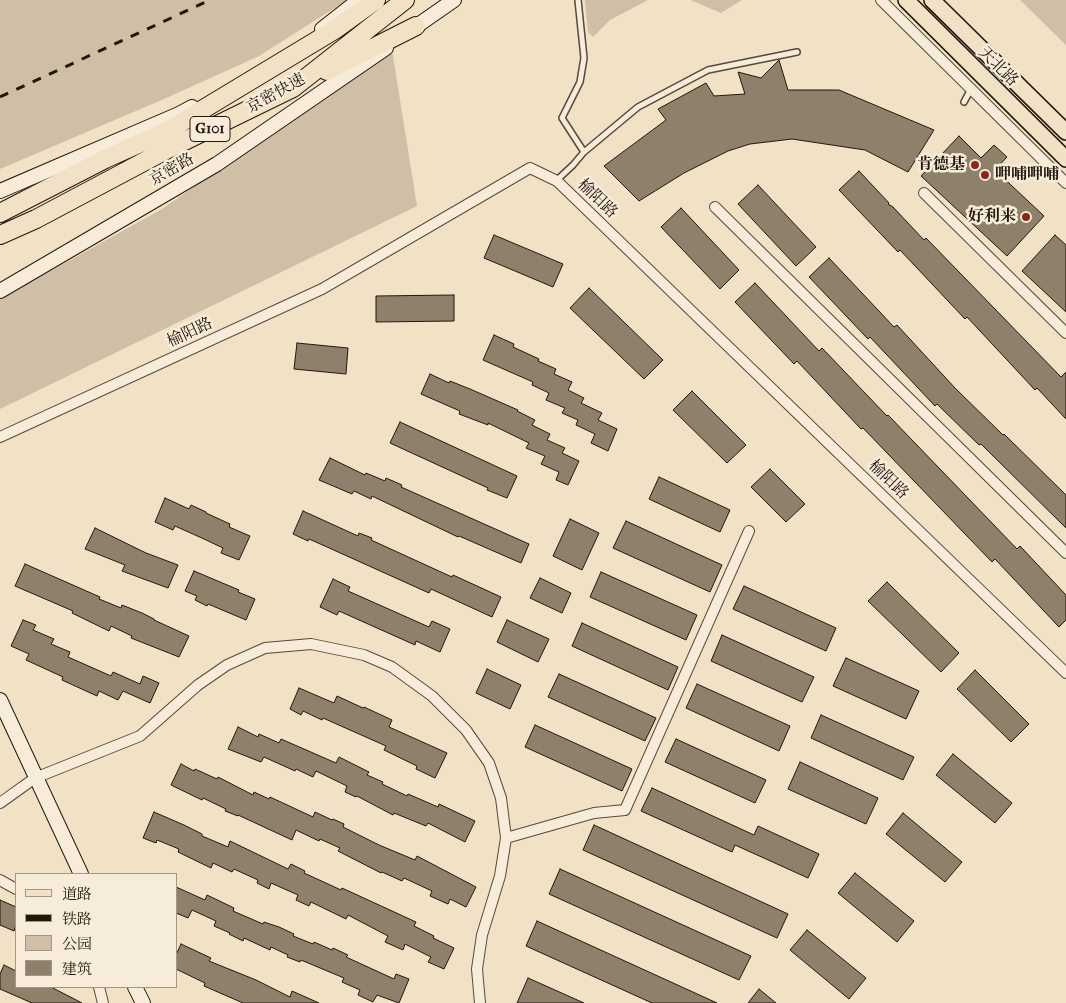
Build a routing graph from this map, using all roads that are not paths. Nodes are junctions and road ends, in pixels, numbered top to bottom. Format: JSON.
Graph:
{"nodes":[{"id":1,"x":359,"y":0,"type":"edge"},
{"id":2,"x":376,"y":0,"type":"edge"},
{"id":3,"x":405,"y":0,"type":"edge"},
{"id":4,"x":454,"y":0,"type":"edge"},
{"id":5,"x":578,"y":0,"type":"edge"},
{"id":6,"x":881,"y":0,"type":"edge"},
{"id":7,"x":906,"y":0,"type":"edge"},
{"id":8,"x":936,"y":2,"type":"edge"},
{"id":9,"x":416,"y":26,"type":"junction"},
{"id":10,"x":320,"y":30,"type":"junction"},
{"id":11,"x":307,"y":46,"type":"junction"},
{"id":12,"x":797,"y":52,"type":"dead end"},
{"id":13,"x":293,"y":88,"type":"junction"},
{"id":14,"x":971,"y":89,"type":"junction"},
{"id":15,"x":964,"y":102,"type":"dead end"},
{"id":16,"x":1066,"y":132,"type":"edge"},
{"id":17,"x":584,"y":152,"type":"junction"},
{"id":18,"x":1066,"y":159,"type":"edge"},
{"id":19,"x":557,"y":181,"type":"junction"},
{"id":20,"x":1066,"y":183,"type":"edge"},
{"id":21,"x":0,"y":191,"type":"edge"},
{"id":22,"x":924,"y":193,"type":"dead end"},
{"id":23,"x":715,"y":206,"type":"dead end"},
{"id":24,"x":0,"y":214,"type":"edge"},
{"id":25,"x":0,"y":235,"type":"edge"},
{"id":26,"x":0,"y":291,"type":"edge"},
{"id":27,"x":1066,"y":333,"type":"edge"},
{"id":28,"x":0,"y":437,"type":"edge"},
{"id":29,"x":749,"y":531,"type":"dead end"},
{"id":30,"x":1066,"y":553,"type":"edge"},
{"id":31,"x":1066,"y":672,"type":"edge"},
{"id":32,"x":0,"y":700,"type":"edge"},
{"id":33,"x":35,"y":778,"type":"junction"},
{"id":34,"x":0,"y":802,"type":"edge"},
{"id":35,"x":506,"y":838,"type":"junction"},
{"id":36,"x":81,"y":873,"type":"edge"},
{"id":37,"x":0,"y":880,"type":"edge"},
{"id":38,"x":15,"y":888,"type":"edge"},
{"id":39,"x":99,"y":988,"type":"edge"},
{"id":40,"x":136,"y":988,"type":"edge"},
{"id":41,"x":103,"y":1003,"type":"edge"},
{"id":42,"x":143,"y":1003,"type":"edge"},
{"id":43,"x":480,"y":1003,"type":"edge"}],
"edges":[{"from":1,"to":10,"type":"main road","number":"G101"},
{"from":2,"to":11,"type":"highway","name":"京密快速","number":"G101"},
{"from":3,"to":13,"type":"highway","name":"京密快速","number":"G101"},
{"from":4,"to":9,"type":"main road","name":"京密路","number":"G101"},
{"from":5,"to":17,"type":"lane"},
{"from":6,"to":14,"type":"street"},
{"from":7,"to":18,"type":"main road","name":"天北路"},
{"from":8,"to":16,"type":"main road","name":"天北路"},
{"from":9,"to":13,"type":"highway"},
{"from":9,"to":26,"type":"main road","name":"京密路","number":"G101"},
{"from":10,"to":11,"type":"highway"},
{"from":10,"to":21,"type":"main road","number":"G101"},
{"from":11,"to":24,"type":"highway","name":"京密快速","number":"G101"},
{"from":12,"to":17,"type":"lane"},
{"from":13,"to":25,"type":"highway","name":"京密快速","number":"G101"},
{"from":14,"to":15,"type":"lane"},
{"from":14,"to":20,"type":"street"},
{"from":17,"to":19,"type":"lane"},
{"from":19,"to":28,"type":"street","name":"榆阳路"},
{"from":19,"to":31,"type":"street","name":"榆阳路"},
{"from":22,"to":27,"type":"street"},
{"from":23,"to":30,"type":"street"},
{"from":29,"to":35,"type":"street"},
{"from":32,"to":33,"type":"main road"},
{"from":33,"to":34,"type":"street"},
{"from":33,"to":35,"type":"street"},
{"from":33,"to":36,"type":"main road"},
{"from":35,"to":43,"type":"street"},
{"from":37,"to":38,"type":"street"},
{"from":39,"to":41,"type":"street"},
{"from":40,"to":42,"type":"main road"}]}
